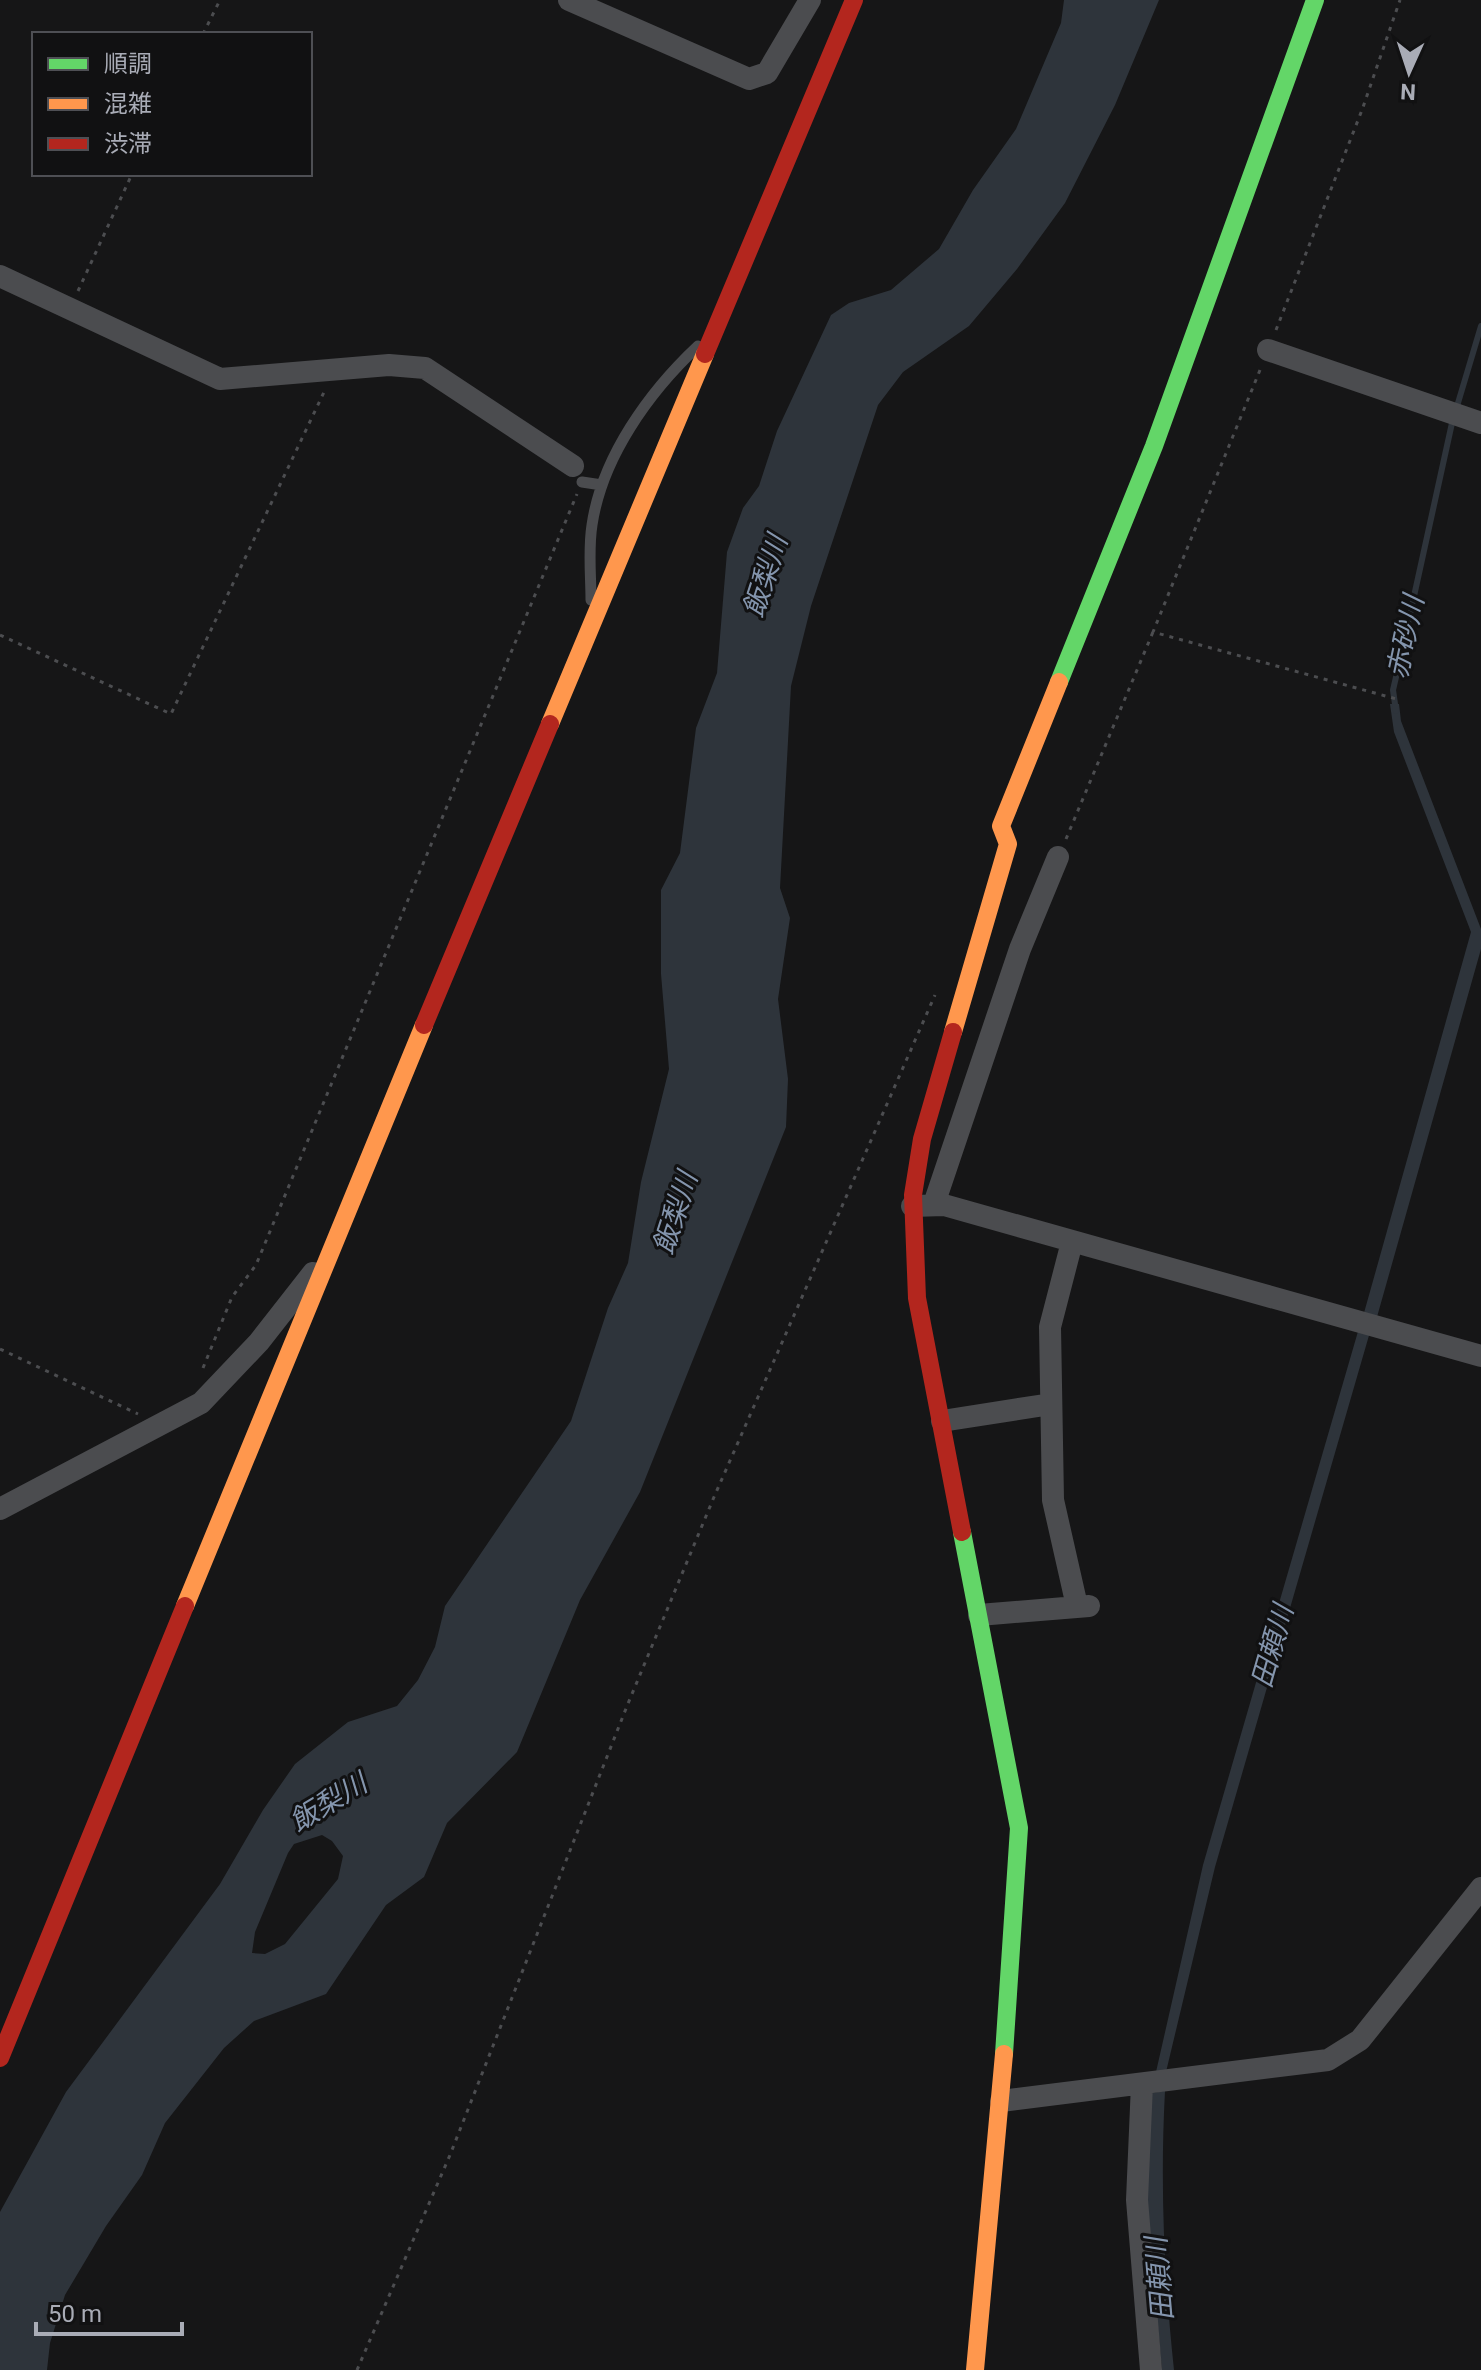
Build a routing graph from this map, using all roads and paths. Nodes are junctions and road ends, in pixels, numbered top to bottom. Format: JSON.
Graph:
{"nodes":[{"id":1,"x":220,"y":0,"type":"edge"},
{"id":2,"x":569,"y":0,"type":"edge"},
{"id":3,"x":810,"y":0,"type":"edge"},
{"id":4,"x":854,"y":0,"type":"edge"},
{"id":5,"x":1315,"y":0,"type":"edge"},
{"id":6,"x":1400,"y":0,"type":"edge"},
{"id":7,"x":204,"y":32,"type":"edge"},
{"id":8,"x":131,"y":176,"type":"edge"},
{"id":9,"x":0,"y":276,"type":"edge"},
{"id":10,"x":70,"y":309,"type":"junction"},
{"id":11,"x":718,"y":326,"type":"junction"},
{"id":12,"x":1268,"y":350,"type":"junction"},
{"id":13,"x":335,"y":369,"type":"junction"},
{"id":14,"x":1463,"y":417,"type":"edge"},
{"id":15,"x":587,"y":480,"type":"junction"},
{"id":16,"x":592,"y":625,"type":"junction"},
{"id":17,"x":1153,"y":632,"type":"junction"},
{"id":18,"x":0,"y":635,"type":"edge"},
{"id":19,"x":1400,"y":700,"type":"dead end"},
{"id":20,"x":1058,"y":857,"type":"joint"},
{"id":21,"x":936,"y":994,"type":"dead end"},
{"id":22,"x":923,"y":1205,"type":"junction"},
{"id":23,"x":1072,"y":1242,"type":"junction"},
{"id":24,"x":336,"y":1244,"type":"junction"},
{"id":25,"x":0,"y":1349,"type":"edge"},
{"id":26,"x":1481,"y":1356,"type":"edge"},
{"id":27,"x":203,"y":1368,"type":"dead end"},
{"id":28,"x":1051,"y":1404,"type":"junction"},
{"id":29,"x":942,"y":1421,"type":"junction"},
{"id":30,"x":156,"y":1428,"type":"junction"},
{"id":31,"x":0,"y":1509,"type":"edge"},
{"id":32,"x":979,"y":1615,"type":"junction"},
{"id":33,"x":1481,"y":1888,"type":"edge"},
{"id":34,"x":0,"y":2058,"type":"edge"},
{"id":35,"x":1146,"y":2083,"type":"junction"},
{"id":36,"x":1001,"y":2101,"type":"junction"},
{"id":37,"x":357,"y":2370,"type":"edge"},
{"id":38,"x":975,"y":2370,"type":"edge"},
{"id":39,"x":1151,"y":2370,"type":"edge"}],
"edges":[{"from":1,"to":7,"type":"path"},
{"from":2,"to":3,"type":"street"},
{"from":4,"to":11,"type":"street"},
{"from":5,"to":22,"type":"street"},
{"from":6,"to":12,"type":"path"},
{"from":8,"to":10,"type":"path"},
{"from":9,"to":10,"type":"street"},
{"from":10,"to":13,"type":"street"},
{"from":11,"to":15,"type":"lane"},
{"from":11,"to":16,"type":"street"},
{"from":12,"to":14,"type":"street"},
{"from":12,"to":17,"type":"path"},
{"from":13,"to":15,"type":"street"},
{"from":13,"to":18,"type":"path"},
{"from":15,"to":16,"type":"lane"},
{"from":15,"to":27,"type":"path"},
{"from":16,"to":24,"type":"street"},
{"from":17,"to":19,"type":"path"},
{"from":17,"to":20,"type":"path"},
{"from":20,"to":22,"type":"street"},
{"from":21,"to":37,"type":"path"},
{"from":22,"to":23,"type":"street"},
{"from":22,"to":29,"type":"street"},
{"from":23,"to":26,"type":"street"},
{"from":23,"to":28,"type":"street"},
{"from":24,"to":30,"type":"street"},
{"from":24,"to":34,"type":"street"},
{"from":25,"to":30,"type":"path"},
{"from":28,"to":29,"type":"street"},
{"from":28,"to":32,"type":"street"},
{"from":29,"to":32,"type":"street"},
{"from":30,"to":31,"type":"street"},
{"from":32,"to":36,"type":"street"},
{"from":33,"to":35,"type":"street"},
{"from":35,"to":36,"type":"street"},
{"from":35,"to":39,"type":"street"},
{"from":36,"to":38,"type":"street"}]}
